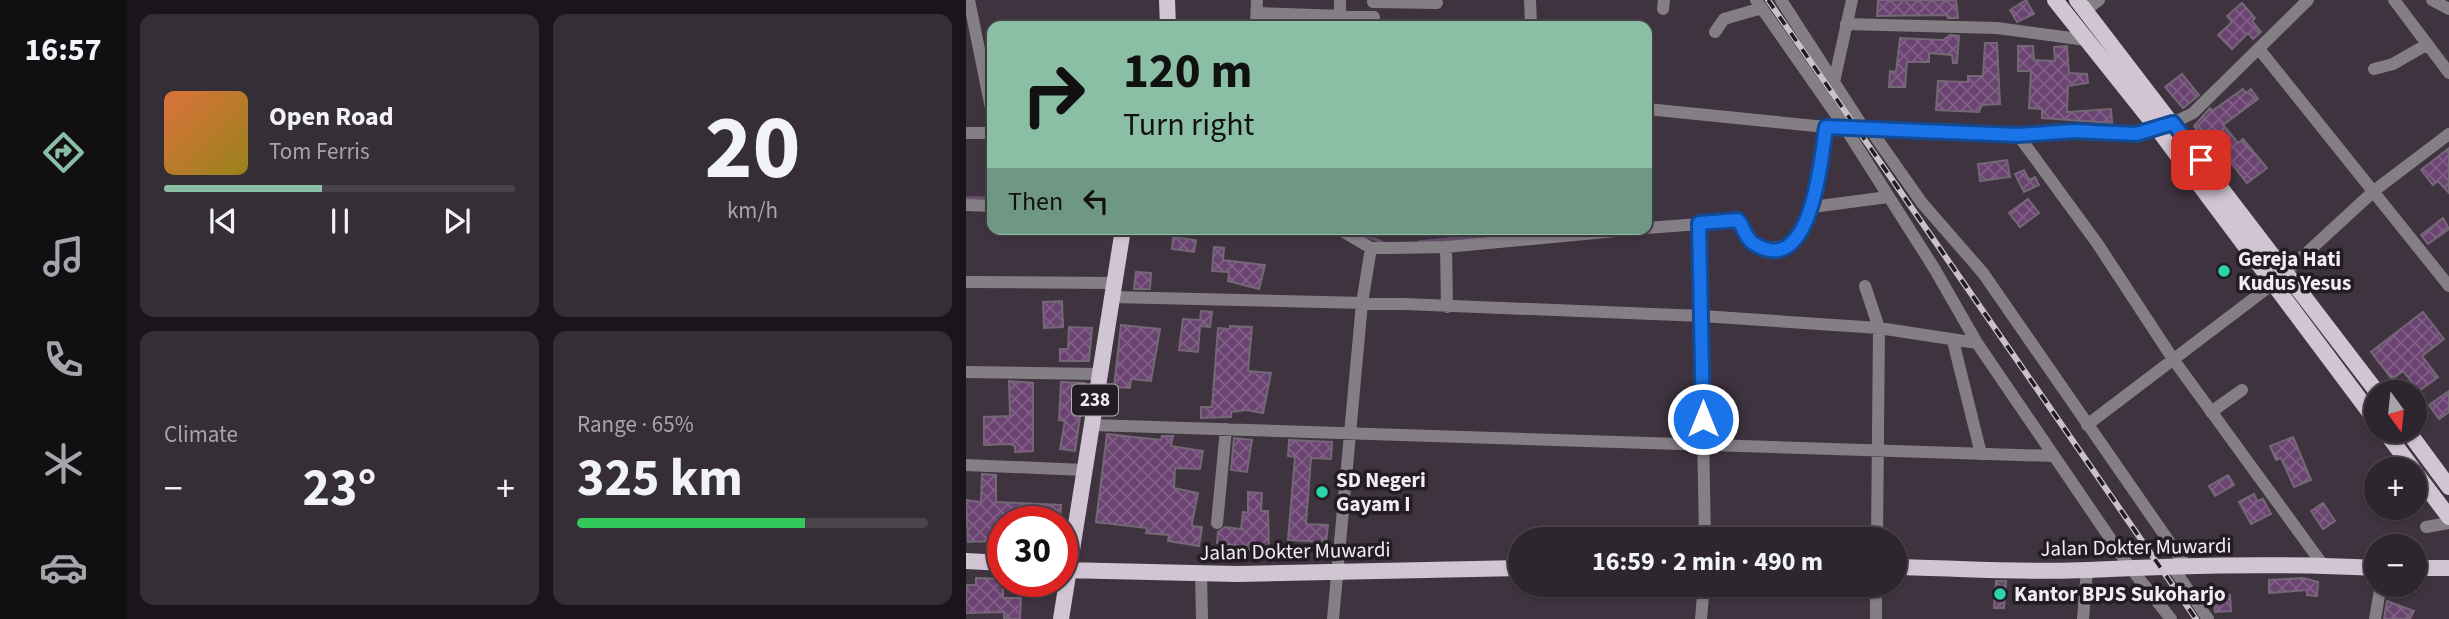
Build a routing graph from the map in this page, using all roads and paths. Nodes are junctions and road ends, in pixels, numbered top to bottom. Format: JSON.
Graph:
{"nodes":[{"id":1,"x":969,"y":0,"type":"edge"},
{"id":2,"x":1167,"y":0,"type":"edge"},
{"id":3,"x":1340,"y":0,"type":"edge"},
{"id":4,"x":1530,"y":0,"type":"edge"},
{"id":5,"x":1780,"y":0,"type":"edge"},
{"id":6,"x":1852,"y":0,"type":"edge"},
{"id":7,"x":2054,"y":0,"type":"edge"},
{"id":8,"x":2099,"y":0,"type":"edge"},
{"id":9,"x":2308,"y":0,"type":"edge"},
{"id":10,"x":2394,"y":0,"type":"edge"},
{"id":11,"x":2432,"y":0,"type":"edge"},
{"id":12,"x":1373,"y":1,"type":"edge"},
{"id":13,"x":1437,"y":3,"type":"dead end"},
{"id":14,"x":1759,"y":4,"type":"edge"},
{"id":15,"x":2081,"y":5,"type":"edge"},
{"id":16,"x":1257,"y":6,"type":"edge"},
{"id":17,"x":2449,"y":9,"type":"edge"},
{"id":18,"x":1340,"y":15,"type":"junction"},
{"id":19,"x":1168,"y":21,"type":"edge"},
{"id":20,"x":1325,"y":21,"type":"edge"},
{"id":21,"x":1369,"y":21,"type":"edge"},
{"id":22,"x":1374,"y":21,"type":"edge"},
{"id":23,"x":1531,"y":21,"type":"edge"},
{"id":24,"x":1846,"y":24,"type":"junction"},
{"id":25,"x":1715,"y":32,"type":"dead end"},
{"id":26,"x":2086,"y":40,"type":"junction"},
{"id":27,"x":2426,"y":45,"type":"junction"},
{"id":28,"x":2259,"y":49,"type":"junction"},
{"id":29,"x":2374,"y":69,"type":"dead end"},
{"id":30,"x":2449,"y":73,"type":"edge"},
{"id":31,"x":1834,"y":82,"type":"junction"},
{"id":32,"x":987,"y":88,"type":"edge"},
{"id":33,"x":1652,"y":110,"type":"edge"},
{"id":34,"x":2173,"y":123,"type":"junction"},
{"id":35,"x":1844,"y":126,"type":"junction"},
{"id":36,"x":1826,"y":127,"type":"junction"},
{"id":37,"x":1867,"y":128,"type":"junction"},
{"id":38,"x":2157,"y":128,"type":"junction"},
{"id":39,"x":987,"y":133,"type":"edge"},
{"id":40,"x":966,"y":134,"type":"edge"},
{"id":41,"x":2449,"y":134,"type":"edge"},
{"id":42,"x":2018,"y":135,"type":"junction"},
{"id":43,"x":2375,"y":190,"type":"junction"},
{"id":44,"x":1888,"y":197,"type":"junction"},
{"id":45,"x":966,"y":205,"type":"edge"},
{"id":46,"x":987,"y":206,"type":"edge"},
{"id":47,"x":1812,"y":207,"type":"junction"},
{"id":48,"x":2236,"y":219,"type":"junction"},
{"id":49,"x":1699,"y":223,"type":"junction"},
{"id":50,"x":1652,"y":228,"type":"edge"},
{"id":51,"x":1122,"y":235,"type":"edge"},
{"id":52,"x":1349,"y":235,"type":"edge"},
{"id":53,"x":1538,"y":235,"type":"edge"},
{"id":54,"x":1446,"y":247,"type":"junction"},
{"id":55,"x":1371,"y":248,"type":"junction"},
{"id":56,"x":2280,"y":278,"type":"junction"},
{"id":57,"x":966,"y":282,"type":"edge"},
{"id":58,"x":2449,"y":285,"type":"edge"},
{"id":59,"x":1865,"y":286,"type":"dead end"},
{"id":60,"x":1112,"y":290,"type":"junction"},
{"id":61,"x":1362,"y":303,"type":"junction"},
{"id":62,"x":1447,"y":307,"type":"junction"},
{"id":63,"x":1702,"y":316,"type":"junction"},
{"id":64,"x":1879,"y":328,"type":"junction"},
{"id":65,"x":1953,"y":341,"type":"junction"},
{"id":66,"x":1976,"y":343,"type":"junction"},
{"id":67,"x":2173,"y":359,"type":"junction"},
{"id":68,"x":966,"y":372,"type":"edge"},
{"id":69,"x":1099,"y":374,"type":"junction"},
{"id":70,"x":2367,"y":380,"type":"edge"},
{"id":71,"x":2242,"y":390,"type":"dead end"},
{"id":72,"x":2364,"y":403,"type":"edge"},
{"id":73,"x":2211,"y":412,"type":"junction"},
{"id":74,"x":1092,"y":425,"type":"junction"},
{"id":75,"x":2087,"y":425,"type":"junction"},
{"id":76,"x":1226,"y":429,"type":"junction"},
{"id":77,"x":1350,"y":433,"type":"junction"},
{"id":78,"x":2417,"y":443,"type":"edge"},
{"id":79,"x":1703,"y":445,"type":"junction"},
{"id":80,"x":1878,"y":450,"type":"junction"},
{"id":81,"x":1982,"y":454,"type":"junction"},
{"id":82,"x":2053,"y":456,"type":"junction"},
{"id":83,"x":966,"y":465,"type":"edge"},
{"id":84,"x":1084,"y":470,"type":"junction"},
{"id":85,"x":2427,"y":487,"type":"edge"},
{"id":86,"x":2449,"y":487,"type":"edge"},
{"id":87,"x":1078,"y":506,"type":"edge"},
{"id":88,"x":2449,"y":517,"type":"edge"},
{"id":89,"x":1217,"y":523,"type":"dead end"},
{"id":90,"x":2449,"y":523,"type":"edge"},
{"id":91,"x":1705,"y":527,"type":"edge"},
{"id":92,"x":1877,"y":527,"type":"edge"},
{"id":93,"x":2426,"y":527,"type":"dead end"},
{"id":94,"x":966,"y":561,"type":"edge"},
{"id":95,"x":987,"y":562,"type":"edge"},
{"id":96,"x":2323,"y":565,"type":"junction"},
{"id":97,"x":2129,"y":566,"type":"junction"},
{"id":98,"x":2179,"y":566,"type":"junction"},
{"id":99,"x":1907,"y":567,"type":"edge"},
{"id":100,"x":2364,"y":567,"type":"edge"},
{"id":101,"x":1508,"y":568,"type":"edge"},
{"id":102,"x":2427,"y":568,"type":"edge"},
{"id":103,"x":2449,"y":568,"type":"edge"},
{"id":104,"x":1078,"y":570,"type":"edge"},
{"id":105,"x":2087,"y":570,"type":"junction"},
{"id":106,"x":1336,"y":571,"type":"junction"},
{"id":107,"x":1201,"y":574,"type":"junction"},
{"id":108,"x":1063,"y":597,"type":"edge"},
{"id":109,"x":1703,"y":597,"type":"edge"},
{"id":110,"x":1876,"y":597,"type":"edge"},
{"id":111,"x":2379,"y":597,"type":"edge"},
{"id":112,"x":1061,"y":619,"type":"edge"},
{"id":113,"x":1202,"y":619,"type":"edge"},
{"id":114,"x":1333,"y":619,"type":"edge"},
{"id":115,"x":1701,"y":619,"type":"edge"},
{"id":116,"x":1876,"y":619,"type":"edge"},
{"id":117,"x":2083,"y":619,"type":"edge"},
{"id":118,"x":2171,"y":619,"type":"edge"},
{"id":119,"x":2208,"y":619,"type":"edge"},
{"id":120,"x":2375,"y":619,"type":"edge"}],
"edges":[{"from":1,"to":32,"type":"street"},
{"from":2,"to":19,"type":"main road"},
{"from":3,"to":18,"type":"street"},
{"from":4,"to":23,"type":"street"},
{"from":5,"to":31,"type":"street"},
{"from":6,"to":24,"type":"street"},
{"from":7,"to":26,"type":"main road"},
{"from":8,"to":15,"type":"street"},
{"from":9,"to":28,"type":"street"},
{"from":10,"to":27,"type":"street"},
{"from":11,"to":17,"type":"street"},
{"from":12,"to":13,"type":"street"},
{"from":12,"to":22,"type":"street"},
{"from":14,"to":25,"type":"street"},
{"from":14,"to":35,"type":"street"},
{"from":15,"to":34,"type":"main road"},
{"from":16,"to":20,"type":"street"},
{"from":18,"to":20,"type":"street"},
{"from":18,"to":21,"type":"street"},
{"from":24,"to":26,"type":"street"},
{"from":24,"to":31,"type":"street"},
{"from":26,"to":38,"type":"main road"},
{"from":27,"to":29,"type":"street"},
{"from":27,"to":30,"type":"street"},
{"from":28,"to":34,"type":"street"},
{"from":28,"to":43,"type":"street"},
{"from":31,"to":37,"type":"street"},
{"from":33,"to":36,"type":"street"},
{"from":34,"to":38,"type":"street"},
{"from":34,"to":48,"type":"main road"},
{"from":35,"to":36,"type":"street"},
{"from":35,"to":37,"type":"street"},
{"from":35,"to":44,"type":"street"},
{"from":36,"to":47,"type":"street"},
{"from":37,"to":42,"type":"street"},
{"from":37,"to":75,"type":"street"},
{"from":38,"to":42,"type":"street"},
{"from":38,"to":48,"type":"main road"},
{"from":39,"to":40,"type":"street"},
{"from":41,"to":43,"type":"street"},
{"from":42,"to":67,"type":"street"},
{"from":43,"to":56,"type":"street"},
{"from":43,"to":58,"type":"street"},
{"from":44,"to":47,"type":"street"},
{"from":44,"to":66,"type":"street"},
{"from":45,"to":46,"type":"street"},
{"from":47,"to":49,"type":"street"},
{"from":48,"to":56,"type":"main road"},
{"from":49,"to":50,"type":"street"},
{"from":49,"to":63,"type":"street"},
{"from":51,"to":60,"type":"main road","number":"238"},
{"from":52,"to":55,"type":"street"},
{"from":53,"to":54,"type":"street"},
{"from":54,"to":55,"type":"street"},
{"from":54,"to":62,"type":"street"},
{"from":55,"to":61,"type":"street"},
{"from":56,"to":67,"type":"street"},
{"from":56,"to":70,"type":"main road"},
{"from":56,"to":72,"type":"main road"},
{"from":57,"to":60,"type":"street"},
{"from":59,"to":64,"type":"street"},
{"from":60,"to":61,"type":"street"},
{"from":60,"to":69,"type":"main road","number":"238"},
{"from":61,"to":62,"type":"street"},
{"from":61,"to":77,"type":"street"},
{"from":62,"to":63,"type":"street"},
{"from":63,"to":64,"type":"street"},
{"from":63,"to":79,"type":"street"},
{"from":64,"to":65,"type":"street"},
{"from":64,"to":80,"type":"street"},
{"from":65,"to":66,"type":"street"},
{"from":65,"to":81,"type":"street"},
{"from":66,"to":82,"type":"street"},
{"from":67,"to":73,"type":"street"},
{"from":67,"to":75,"type":"street"},
{"from":68,"to":69,"type":"street"},
{"from":69,"to":74,"type":"main road","number":"238"},
{"from":71,"to":73,"type":"street"},
{"from":73,"to":96,"type":"street"},
{"from":74,"to":76,"type":"street"},
{"from":74,"to":84,"type":"main road","number":"238"},
{"from":75,"to":98,"type":"street"},
{"from":76,"to":77,"type":"street"},
{"from":76,"to":89,"type":"street"},
{"from":77,"to":79,"type":"street"},
{"from":77,"to":106,"type":"street"},
{"from":78,"to":86,"type":"main road"},
{"from":79,"to":80,"type":"street"},
{"from":79,"to":91,"type":"street"},
{"from":80,"to":81,"type":"street"},
{"from":80,"to":92,"type":"street"},
{"from":81,"to":82,"type":"street"},
{"from":82,"to":97,"type":"street"},
{"from":83,"to":84,"type":"street"},
{"from":84,"to":87,"type":"main road","number":"238"},
{"from":85,"to":88,"type":"main road"},
{"from":90,"to":93,"type":"street"},
{"from":94,"to":95,"type":"main road"},
{"from":96,"to":98,"type":"main road","name":"Jalan Dokter Muwardi"},
{"from":96,"to":100,"type":"main road","name":"Jalan Dokter Muwardi"},
{"from":97,"to":98,"type":"main road","name":"Jalan Dokter Muwardi"},
{"from":97,"to":105,"type":"main road","name":"Jalan Dokter Muwardi"},
{"from":97,"to":118,"type":"street"},
{"from":98,"to":119,"type":"street"},
{"from":99,"to":105,"type":"main road","name":"Jalan Dokter Muwardi"},
{"from":101,"to":106,"type":"main road","name":"Jalan Dokter Muwardi"},
{"from":102,"to":103,"type":"main road"},
{"from":104,"to":107,"type":"main road","name":"Jalan Dokter Muwardi"},
{"from":105,"to":117,"type":"street"},
{"from":106,"to":107,"type":"main road","name":"Jalan Dokter Muwardi"},
{"from":106,"to":114,"type":"street"},
{"from":107,"to":113,"type":"street"},
{"from":108,"to":112,"type":"main road","number":"238"},
{"from":109,"to":115,"type":"street"},
{"from":110,"to":116,"type":"street"},
{"from":111,"to":120,"type":"street"}]}
